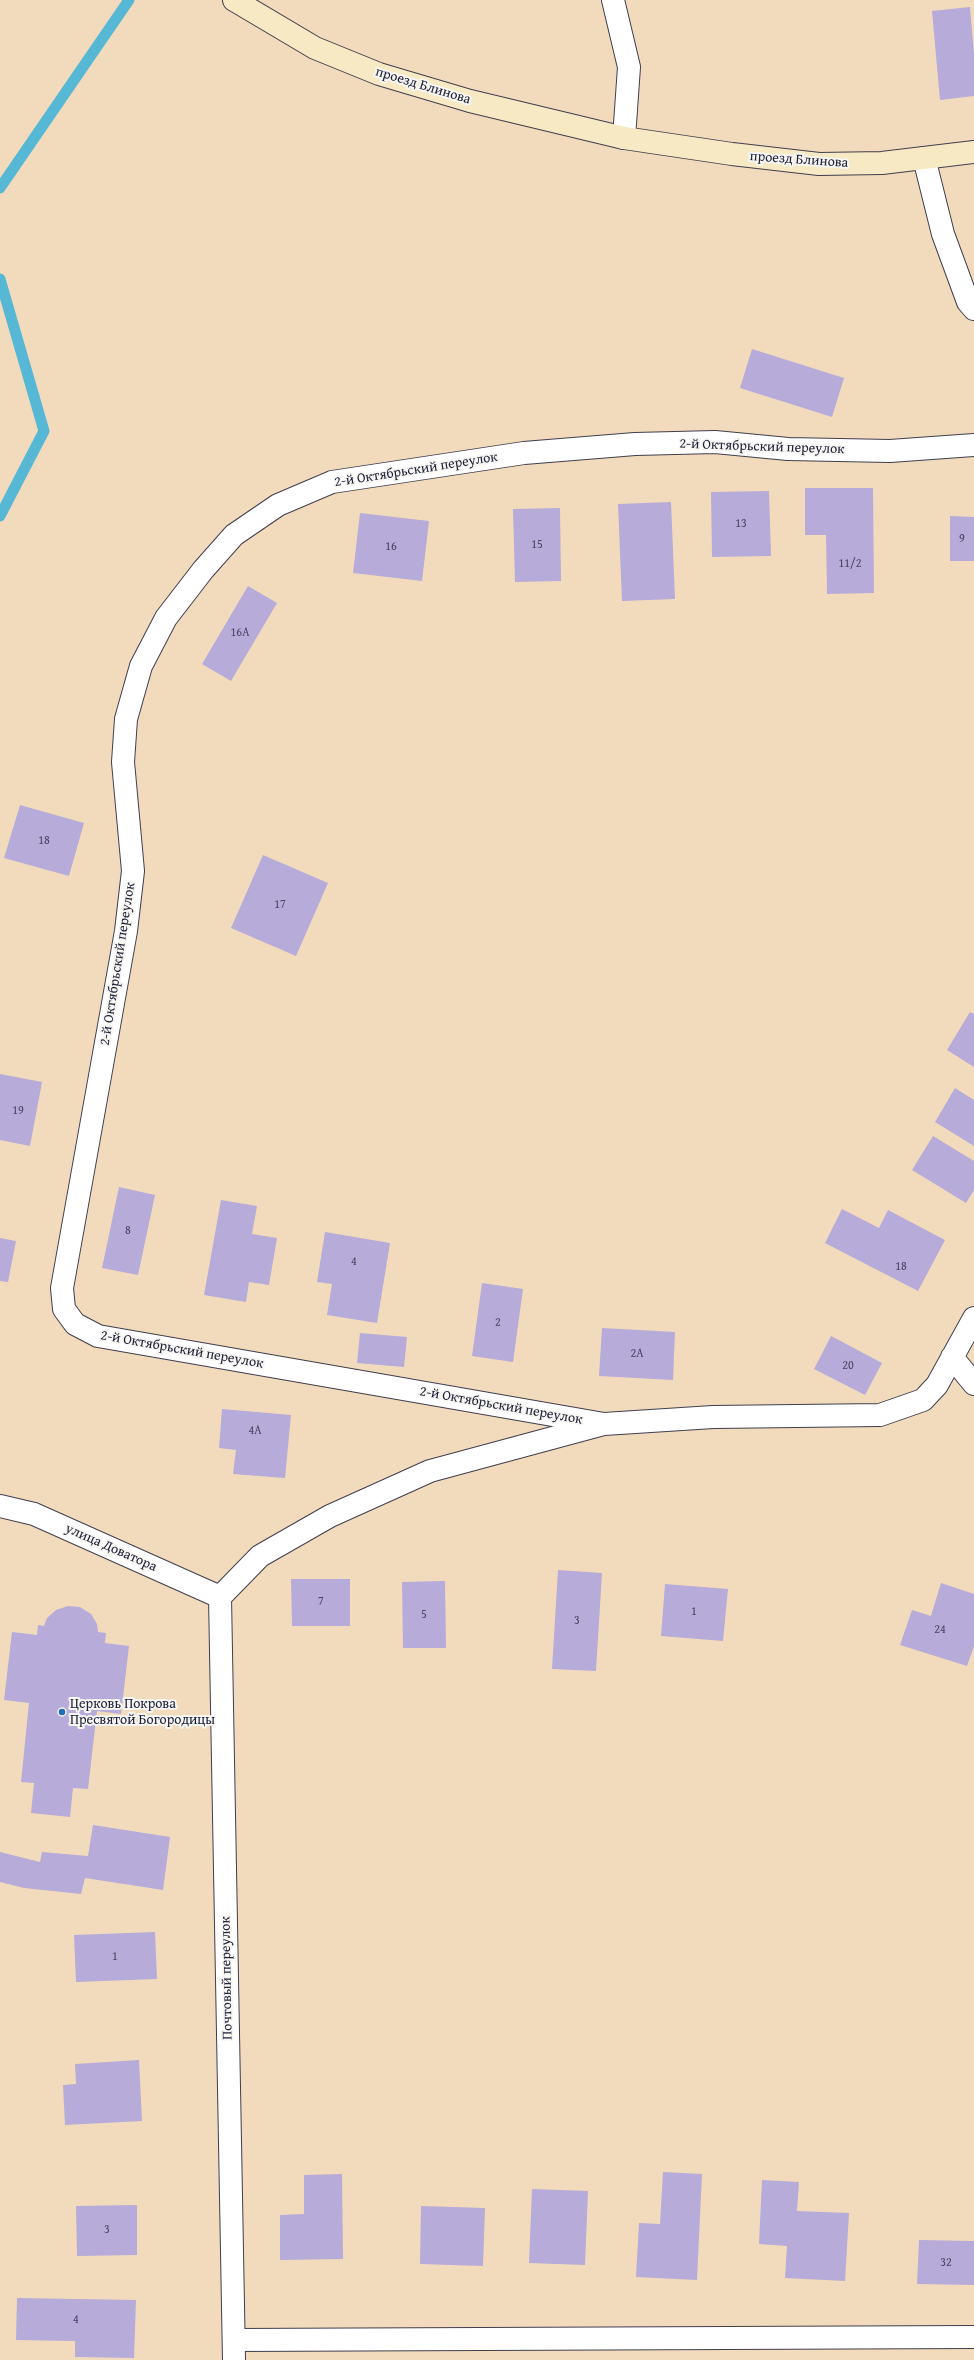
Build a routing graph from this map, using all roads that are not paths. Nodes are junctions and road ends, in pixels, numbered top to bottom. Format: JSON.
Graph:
{"nodes":[{"id":1,"x":234,"y":0,"type":"edge"},
{"id":2,"x":613,"y":0,"type":"edge"},
{"id":3,"x":624,"y":138,"type":"junction"},
{"id":4,"x":974,"y":152,"type":"edge"},
{"id":5,"x":924,"y":158,"type":"junction"},
{"id":6,"x":974,"y":308,"type":"edge"},
{"id":7,"x":974,"y":445,"type":"edge"},
{"id":8,"x":974,"y":1318,"type":"edge"},
{"id":9,"x":952,"y":1357,"type":"junction"},
{"id":10,"x":974,"y":1384,"type":"edge"},
{"id":11,"x":604,"y":1424,"type":"junction"},
{"id":12,"x":0,"y":1506,"type":"edge"},
{"id":13,"x":220,"y":1597,"type":"junction"},
{"id":14,"x":974,"y":2337,"type":"edge"},
{"id":15,"x":234,"y":2350,"type":"edge"}],
"edges":[{"from":1,"to":3,"type":"main road","name":"проезд Блинова"},
{"from":2,"to":3,"type":"street"},
{"from":3,"to":5,"type":"main road","name":"проезд Блинова"},
{"from":4,"to":5,"type":"main road","name":"проезд Блинова"},
{"from":5,"to":6,"type":"street"},
{"from":7,"to":11,"type":"street","name":"2-й Октябрьский переулок"},
{"from":8,"to":9,"type":"street"},
{"from":9,"to":10,"type":"street"},
{"from":9,"to":11,"type":"street"},
{"from":11,"to":13,"type":"street"},
{"from":12,"to":13,"type":"street","name":"улица Доватора"},
{"from":13,"to":15,"type":"street","name":"Почтовый переулок"},
{"from":14,"to":15,"type":"street"}]}
